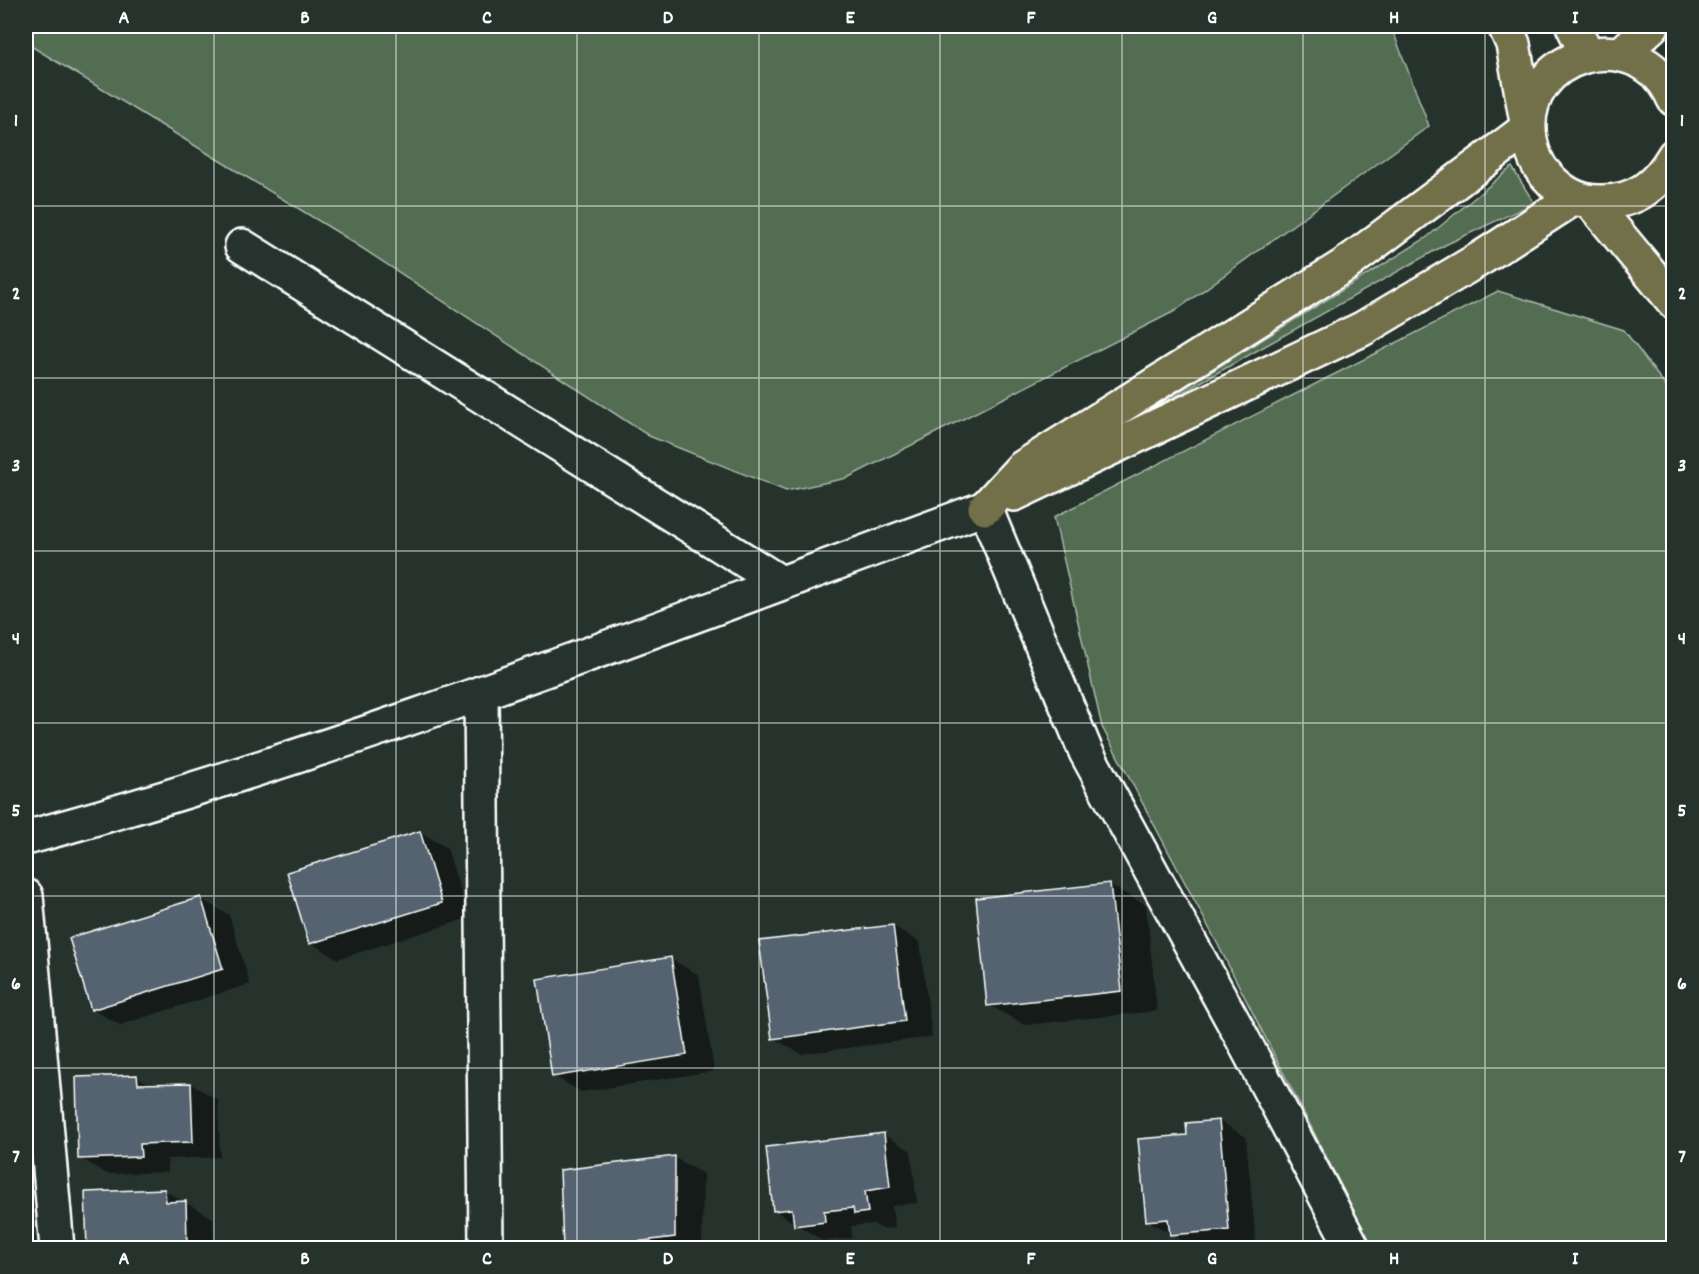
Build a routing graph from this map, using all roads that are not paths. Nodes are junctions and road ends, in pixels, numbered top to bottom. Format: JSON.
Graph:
{"nodes":[{"id":1,"x":1505,"y":26,"type":"edge"},
{"id":2,"x":1652,"y":26,"type":"edge"},
{"id":3,"x":1580,"y":40,"type":"edge"},
{"id":4,"x":1621,"y":54,"type":"junction"},
{"id":5,"x":1674,"y":99,"type":"edge"},
{"id":6,"x":1528,"y":128,"type":"junction"},
{"id":7,"x":1674,"y":156,"type":"edge"},
{"id":8,"x":1583,"y":200,"type":"junction"},
{"id":9,"x":242,"y":246,"type":"dead end"},
{"id":10,"x":1674,"y":302,"type":"edge"},
{"id":11,"x":985,"y":508,"type":"junction"},
{"id":12,"x":781,"y":583,"type":"junction"},
{"id":13,"x":481,"y":693,"type":"junction"},
{"id":14,"x":26,"y":838,"type":"edge"},
{"id":15,"x":26,"y":896,"type":"edge"},
{"id":16,"x":57,"y":1248,"type":"edge"},
{"id":17,"x":486,"y":1248,"type":"edge"},
{"id":18,"x":1353,"y":1248,"type":"edge"}],
"edges":[{"from":1,"to":6,"type":"main road"},
{"from":2,"to":4,"type":"main road"},
{"from":3,"to":4,"type":"main road"},
{"from":3,"to":6,"type":"main road"},
{"from":4,"to":5,"type":"main road"},
{"from":6,"to":8,"type":"main road"},
{"from":6,"to":11,"type":"main road"},
{"from":7,"to":8,"type":"main road"},
{"from":8,"to":10,"type":"main road"},
{"from":8,"to":11,"type":"main road"},
{"from":9,"to":12,"type":"street"},
{"from":11,"to":12,"type":"street"},
{"from":11,"to":18,"type":"street"},
{"from":12,"to":13,"type":"street"},
{"from":13,"to":14,"type":"street"},
{"from":13,"to":17,"type":"street"},
{"from":15,"to":16,"type":"street"}]}
